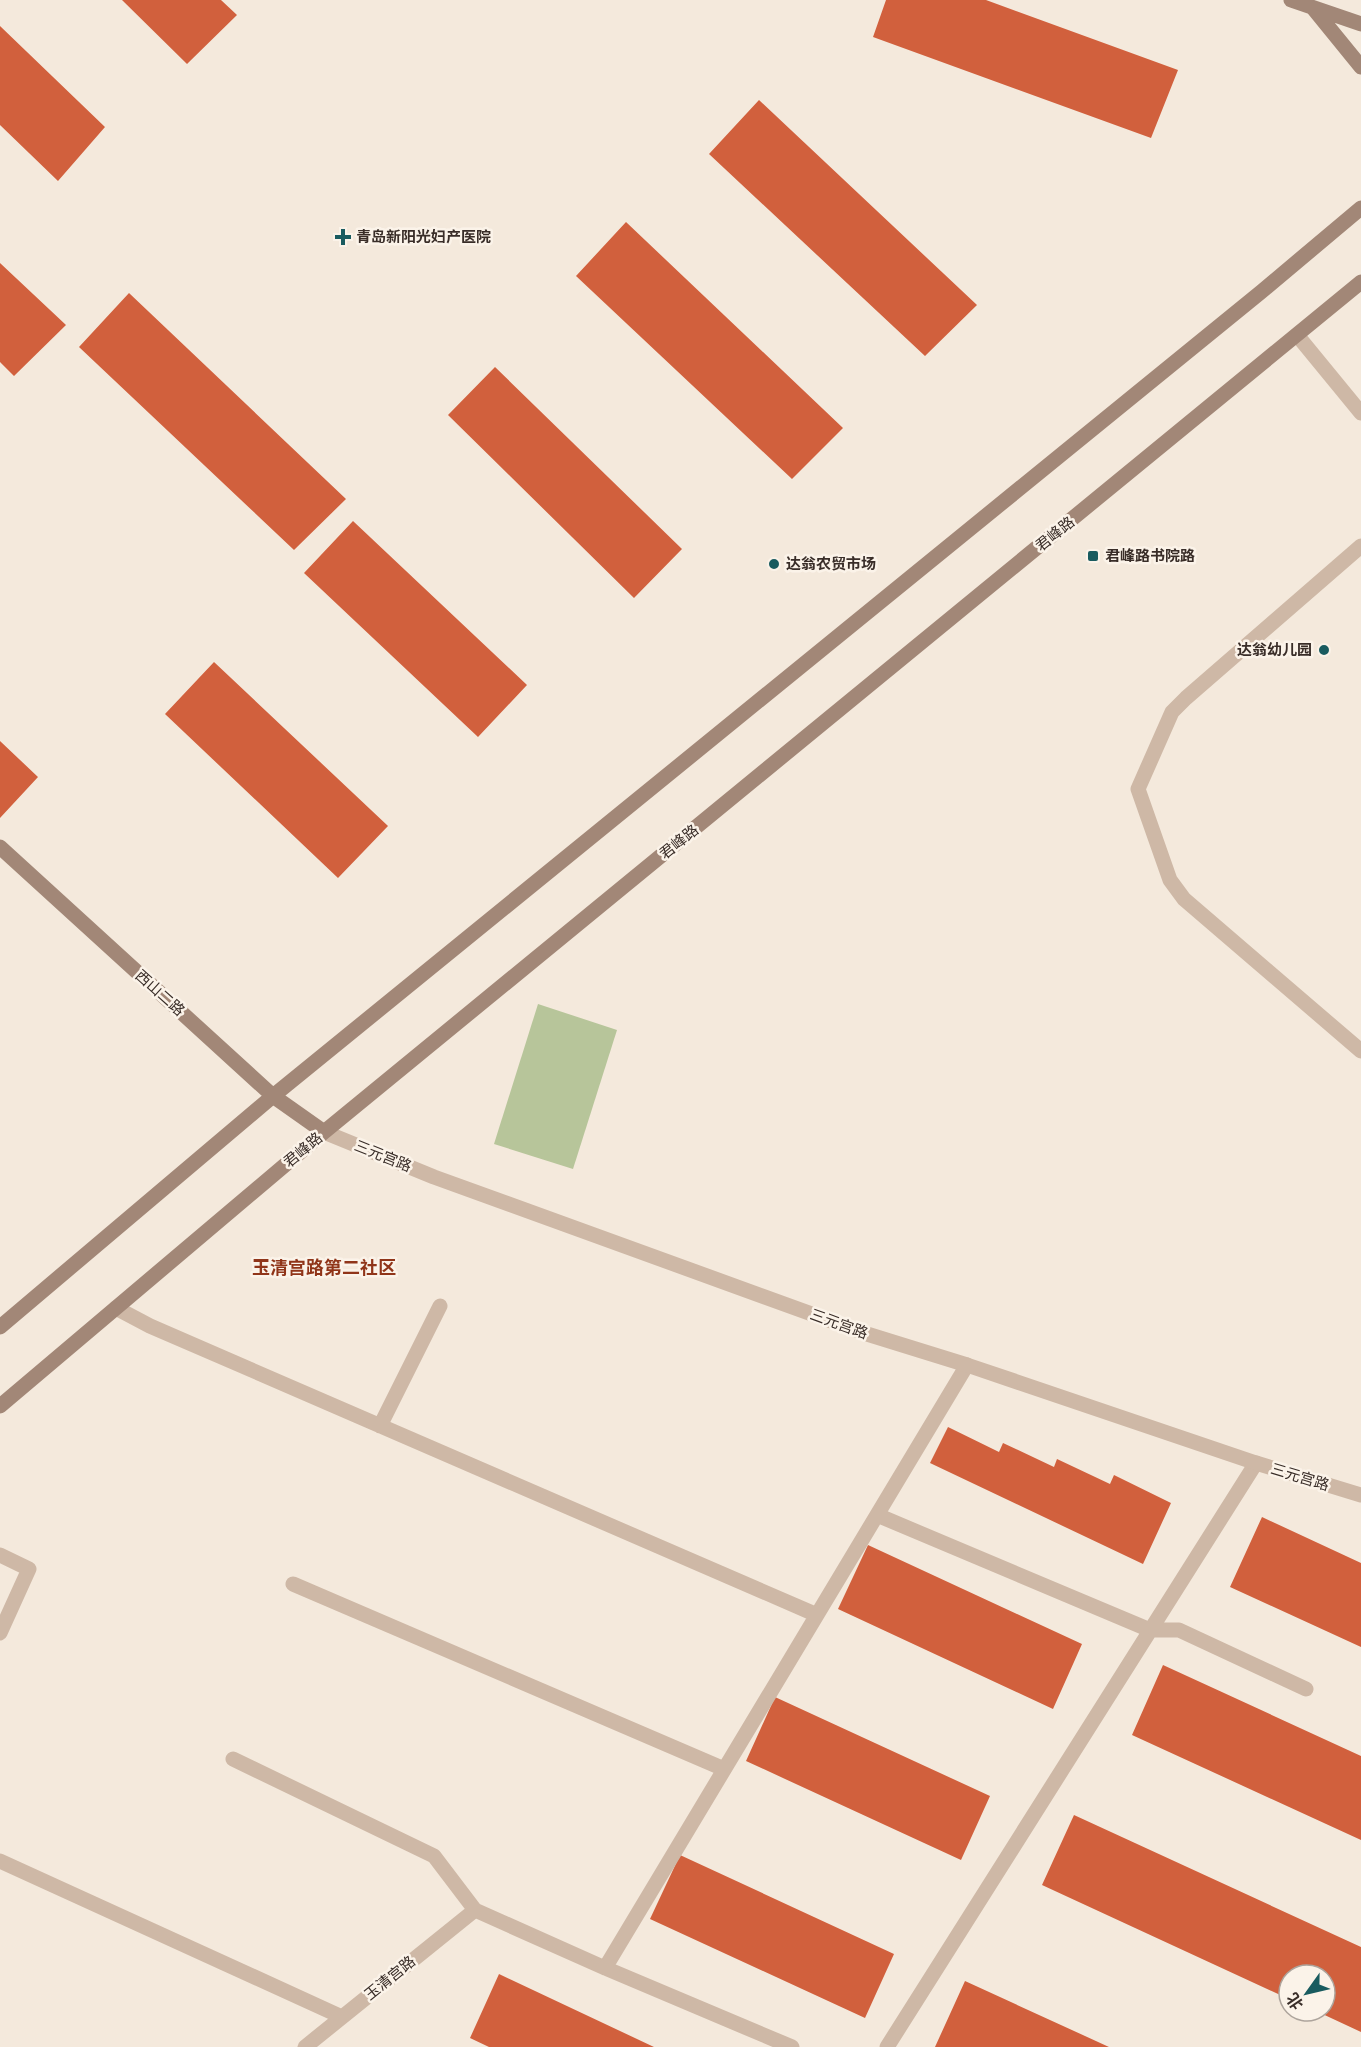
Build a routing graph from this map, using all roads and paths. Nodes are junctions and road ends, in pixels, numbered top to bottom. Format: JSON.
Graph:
{"nodes":[{"id":1,"x":1291,"y":0,"type":"edge"},
{"id":2,"x":1313,"y":8,"type":"junction"},
{"id":3,"x":1361,"y":24,"type":"edge"},
{"id":4,"x":1361,"y":67,"type":"edge"},
{"id":5,"x":1361,"y":194,"type":"edge"},
{"id":6,"x":1356,"y":212,"type":"edge"},
{"id":7,"x":1361,"y":282,"type":"edge"},
{"id":8,"x":1297,"y":335,"type":"junction"},
{"id":9,"x":1361,"y":413,"type":"edge"},
{"id":10,"x":1361,"y":546,"type":"edge"},
{"id":11,"x":0,"y":847,"type":"edge"},
{"id":12,"x":1361,"y":1052,"type":"edge"},
{"id":13,"x":273,"y":1096,"type":"junction"},
{"id":14,"x":324,"y":1132,"type":"junction"},
{"id":15,"x":440,"y":1306,"type":"dead end"},
{"id":16,"x":116,"y":1308,"type":"junction"},
{"id":17,"x":0,"y":1327,"type":"edge"},
{"id":18,"x":967,"y":1365,"type":"junction"},
{"id":19,"x":0,"y":1406,"type":"edge"},
{"id":20,"x":380,"y":1426,"type":"junction"},
{"id":21,"x":1256,"y":1463,"type":"junction"},
{"id":22,"x":1361,"y":1495,"type":"edge"},
{"id":23,"x":877,"y":1515,"type":"junction"},
{"id":24,"x":0,"y":1555,"type":"edge"},
{"id":25,"x":293,"y":1584,"type":"dead end"},
{"id":26,"x":817,"y":1616,"type":"junction"},
{"id":27,"x":1150,"y":1630,"type":"junction"},
{"id":28,"x":0,"y":1633,"type":"edge"},
{"id":29,"x":1306,"y":1689,"type":"dead end"},
{"id":30,"x":233,"y":1759,"type":"dead end"},
{"id":31,"x":724,"y":1769,"type":"junction"},
{"id":32,"x":0,"y":1861,"type":"edge"},
{"id":33,"x":476,"y":1910,"type":"junction"},
{"id":34,"x":605,"y":1968,"type":"junction"},
{"id":35,"x":342,"y":2017,"type":"junction"},
{"id":36,"x":305,"y":2047,"type":"edge"},
{"id":37,"x":791,"y":2047,"type":"edge"},
{"id":38,"x":887,"y":2047,"type":"edge"}],
"edges":[{"from":1,"to":2,"type":"main road"},
{"from":2,"to":3,"type":"main road"},
{"from":2,"to":4,"type":"main road"},
{"from":5,"to":6,"type":"main road"},
{"from":6,"to":13,"type":"main road"},
{"from":7,"to":8,"type":"main road","name":"君峰路"},
{"from":8,"to":9,"type":"street"},
{"from":8,"to":14,"type":"main road","name":"君峰路"},
{"from":10,"to":12,"type":"street"},
{"from":11,"to":13,"type":"main road","name":"西山二路"},
{"from":13,"to":14,"type":"main road","name":"西山二路"},
{"from":13,"to":17,"type":"main road"},
{"from":14,"to":16,"type":"main road","name":"君峰路"},
{"from":14,"to":18,"type":"street","name":"三元宫路"},
{"from":15,"to":20,"type":"street"},
{"from":16,"to":19,"type":"main road","name":"君峰路"},
{"from":16,"to":20,"type":"street"},
{"from":18,"to":21,"type":"street","name":"三元宫路"},
{"from":18,"to":23,"type":"street"},
{"from":20,"to":26,"type":"street"},
{"from":21,"to":22,"type":"street","name":"三元宫路"},
{"from":21,"to":27,"type":"street"},
{"from":23,"to":26,"type":"street"},
{"from":23,"to":27,"type":"street"},
{"from":24,"to":28,"type":"street"},
{"from":25,"to":31,"type":"street"},
{"from":26,"to":31,"type":"street"},
{"from":27,"to":29,"type":"street"},
{"from":27,"to":38,"type":"street"},
{"from":30,"to":33,"type":"street"},
{"from":31,"to":34,"type":"street"},
{"from":32,"to":35,"type":"street"},
{"from":33,"to":34,"type":"street"},
{"from":33,"to":35,"type":"street","name":"玉清宫路"},
{"from":34,"to":37,"type":"street"},
{"from":35,"to":36,"type":"street","name":"玉清宫路"}]}
